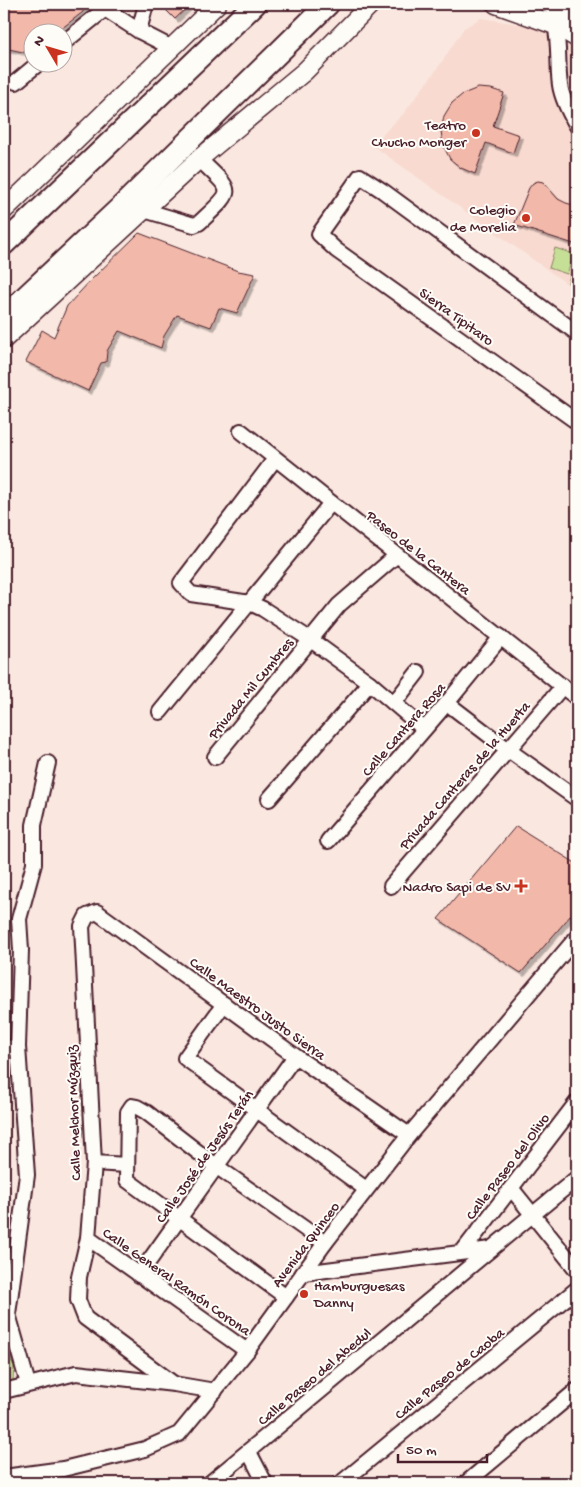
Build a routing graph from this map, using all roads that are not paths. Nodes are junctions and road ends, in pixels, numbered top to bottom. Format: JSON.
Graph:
{"nodes":[{"id":1,"x":146,"y":4,"type":"edge"},
{"id":2,"x":217,"y":4,"type":"edge"},
{"id":3,"x":255,"y":4,"type":"edge"},
{"id":4,"x":328,"y":4,"type":"edge"},
{"id":5,"x":371,"y":4,"type":"edge"},
{"id":6,"x":376,"y":4,"type":"edge"},
{"id":7,"x":496,"y":4,"type":"edge"},
{"id":8,"x":550,"y":4,"type":"edge"},
{"id":9,"x":565,"y":4,"type":"edge"},
{"id":10,"x":106,"y":6,"type":"edge"},
{"id":11,"x":577,"y":13,"type":"edge"},
{"id":12,"x":577,"y":23,"type":"edge"},
{"id":13,"x":555,"y":25,"type":"junction"},
{"id":14,"x":140,"y":30,"type":"junction"},
{"id":15,"x":72,"y":35,"type":"edge"},
{"id":16,"x":577,"y":38,"type":"edge"},
{"id":17,"x":172,"y":48,"type":"junction"},
{"id":18,"x":305,"y":71,"type":"junction"},
{"id":19,"x":28,"y":72,"type":"edge"},
{"id":20,"x":16,"y":82,"type":"dead end"},
{"id":21,"x":577,"y":126,"type":"edge"},
{"id":22,"x":199,"y":159,"type":"junction"},
{"id":23,"x":4,"y":210,"type":"edge"},
{"id":24,"x":144,"y":210,"type":"junction"},
{"id":25,"x":4,"y":244,"type":"edge"},
{"id":26,"x":4,"y":317,"type":"edge"},
{"id":27,"x":577,"y":333,"type":"edge"},
{"id":28,"x":4,"y":339,"type":"edge"},
{"id":29,"x":577,"y":422,"type":"edge"},
{"id":30,"x":241,"y":432,"type":"dead end"},
{"id":31,"x":276,"y":459,"type":"junction"},
{"id":32,"x":331,"y":503,"type":"junction"},
{"id":33,"x":397,"y":555,"type":"junction"},
{"id":34,"x":250,"y":603,"type":"junction"},
{"id":35,"x":501,"y":637,"type":"junction"},
{"id":36,"x":310,"y":640,"type":"junction"},
{"id":37,"x":418,"y":672,"type":"dead end"},
{"id":38,"x":370,"y":683,"type":"junction"},
{"id":39,"x":563,"y":686,"type":"junction"},
{"id":40,"x":577,"y":698,"type":"edge"},
{"id":41,"x":394,"y":703,"type":"junction"},
{"id":42,"x":447,"y":703,"type":"junction"},
{"id":43,"x":160,"y":712,"type":"dead end"},
{"id":44,"x":424,"y":729,"type":"junction"},
{"id":45,"x":507,"y":749,"type":"junction"},
{"id":46,"x":215,"y":757,"type":"dead end"},
{"id":47,"x":48,"y":763,"type":"dead end"},
{"id":48,"x":269,"y":799,"type":"dead end"},
{"id":49,"x":577,"y":799,"type":"edge"},
{"id":50,"x":328,"y":841,"type":"dead end"},
{"id":51,"x":391,"y":886,"type":"dead end"},
{"id":52,"x":87,"y":916,"type":"joint"},
{"id":53,"x":577,"y":936,"type":"edge"},
{"id":54,"x":224,"y":1004,"type":"junction"},
{"id":55,"x":11,"y":1047,"type":"edge"},
{"id":56,"x":295,"y":1056,"type":"junction"},
{"id":57,"x":577,"y":1102,"type":"edge"},
{"id":58,"x":257,"y":1109,"type":"junction"},
{"id":59,"x":409,"y":1135,"type":"junction"},
{"id":60,"x":94,"y":1163,"type":"junction"},
{"id":61,"x":127,"y":1165,"type":"junction"},
{"id":62,"x":216,"y":1166,"type":"junction"},
{"id":63,"x":577,"y":1178,"type":"edge"},
{"id":64,"x":511,"y":1188,"type":"junction"},
{"id":65,"x":366,"y":1189,"type":"junction"},
{"id":66,"x":532,"y":1214,"type":"junction"},
{"id":67,"x":179,"y":1218,"type":"junction"},
{"id":68,"x":88,"y":1238,"type":"junction"},
{"id":69,"x":325,"y":1243,"type":"junction"},
{"id":70,"x":491,"y":1248,"type":"junction"},
{"id":71,"x":463,"y":1251,"type":"junction"},
{"id":72,"x":577,"y":1270,"type":"edge"},
{"id":73,"x":303,"y":1273,"type":"junction"},
{"id":74,"x":139,"y":1274,"type":"junction"},
{"id":75,"x":577,"y":1289,"type":"edge"},
{"id":76,"x":286,"y":1297,"type":"junction"},
{"id":77,"x":6,"y":1312,"type":"edge"},
{"id":78,"x":247,"y":1351,"type":"junction"},
{"id":79,"x":28,"y":1384,"type":"junction"},
{"id":80,"x":174,"y":1384,"type":"junction"},
{"id":81,"x":577,"y":1390,"type":"edge"},
{"id":82,"x":4,"y":1391,"type":"edge"},
{"id":83,"x":215,"y":1391,"type":"junction"},
{"id":84,"x":248,"y":1452,"type":"junction"},
{"id":85,"x":4,"y":1477,"type":"edge"},
{"id":86,"x":210,"y":1483,"type":"edge"},
{"id":87,"x":265,"y":1483,"type":"edge"},
{"id":88,"x":341,"y":1483,"type":"edge"},
{"id":89,"x":466,"y":1483,"type":"edge"}],
"edges":[{"from":1,"to":14,"type":"street"},
{"from":2,"to":17,"type":"main road"},
{"from":3,"to":25,"type":"highway"},
{"from":4,"to":26,"type":"highway"},
{"from":5,"to":18,"type":"main road"},
{"from":6,"to":18,"type":"main road"},
{"from":7,"to":13,"type":"main road"},
{"from":8,"to":12,"type":"main road"},
{"from":9,"to":11,"type":"main road"},
{"from":10,"to":14,"type":"street"},
{"from":10,"to":15,"type":"street"},
{"from":13,"to":16,"type":"main road"},
{"from":13,"to":21,"type":"street"},
{"from":14,"to":17,"type":"street"},
{"from":17,"to":23,"type":"main road"},
{"from":18,"to":22,"type":"main road"},
{"from":19,"to":20,"type":"street"},
{"from":22,"to":24,"type":"main road"},
{"from":22,"to":24,"type":"street"},
{"from":24,"to":28,"type":"main road"},
{"from":27,"to":29,"type":"street","name":"Sierra Tipitaro"},
{"from":30,"to":31,"type":"street","name":"Paseo de la Cantera"},
{"from":31,"to":32,"type":"street","name":"Paseo de la Cantera"},
{"from":31,"to":34,"type":"street"},
{"from":32,"to":33,"type":"street","name":"Paseo de la Cantera"},
{"from":32,"to":34,"type":"street"},
{"from":33,"to":35,"type":"street","name":"Paseo de la Cantera"},
{"from":33,"to":36,"type":"street","name":"Privada Mil Cumbres"},
{"from":34,"to":36,"type":"street"},
{"from":34,"to":43,"type":"street"},
{"from":35,"to":39,"type":"street","name":"Paseo de la Cantera"},
{"from":35,"to":42,"type":"street","name":"Calle Cantera Rosa"},
{"from":36,"to":38,"type":"street"},
{"from":36,"to":46,"type":"street","name":"Privada Mil Cumbres"},
{"from":37,"to":41,"type":"street"},
{"from":38,"to":41,"type":"street"},
{"from":38,"to":48,"type":"street"},
{"from":39,"to":40,"type":"street","name":"Paseo de la Cantera"},
{"from":39,"to":45,"type":"street","name":"Privada Canteras de la Huerta"},
{"from":41,"to":44,"type":"street"},
{"from":42,"to":44,"type":"street","name":"Calle Cantera Rosa"},
{"from":42,"to":45,"type":"street"},
{"from":44,"to":50,"type":"street","name":"Calle Cantera Rosa"},
{"from":45,"to":49,"type":"street"},
{"from":45,"to":51,"type":"street","name":"Privada Canteras de la Huerta"},
{"from":47,"to":55,"type":"street"},
{"from":52,"to":54,"type":"street","name":"Calle Maestro Justo Sierra"},
{"from":52,"to":60,"type":"street","name":"Calle Melchor Múzquiz"},
{"from":53,"to":59,"type":"street","name":"Avenida Quinceo"},
{"from":54,"to":56,"type":"street","name":"Calle Maestro Justo Sierra"},
{"from":54,"to":58,"type":"street"},
{"from":55,"to":77,"type":"street"},
{"from":56,"to":58,"type":"street","name":"Calle José de Jesús Terán"},
{"from":56,"to":59,"type":"street","name":"Calle Maestro Justo Sierra"},
{"from":57,"to":64,"type":"street","name":"Calle Paseo del Olivo"},
{"from":58,"to":62,"type":"street","name":"Calle José de Jesús Terán"},
{"from":58,"to":65,"type":"street"},
{"from":59,"to":65,"type":"street","name":"Avenida Quinceo"},
{"from":60,"to":61,"type":"street"},
{"from":60,"to":68,"type":"street","name":"Calle Melchor Múzquiz"},
{"from":61,"to":62,"type":"street"},
{"from":61,"to":67,"type":"street"},
{"from":62,"to":67,"type":"street","name":"Calle José de Jesús Terán"},
{"from":62,"to":69,"type":"street"},
{"from":63,"to":66,"type":"street","name":"Calle Paseo del Abedul"},
{"from":64,"to":66,"type":"street"},
{"from":64,"to":71,"type":"street","name":"Calle Paseo del Olivo"},
{"from":65,"to":69,"type":"street","name":"Avenida Quinceo"},
{"from":66,"to":70,"type":"street","name":"Calle Paseo del Abedul"},
{"from":66,"to":72,"type":"street"},
{"from":67,"to":74,"type":"street","name":"Calle José de Jesús Terán"},
{"from":67,"to":76,"type":"street"},
{"from":68,"to":74,"type":"street","name":"Calle General Ramón Corona"},
{"from":68,"to":80,"type":"street","name":"Calle Melchor Múzquiz"},
{"from":69,"to":73,"type":"street","name":"Avenida Quinceo"},
{"from":70,"to":71,"type":"street"},
{"from":70,"to":84,"type":"street","name":"Calle Paseo del Abedul"},
{"from":71,"to":73,"type":"street"},
{"from":73,"to":76,"type":"street","name":"Avenida Quinceo"},
{"from":74,"to":78,"type":"street","name":"Calle General Ramón Corona"},
{"from":75,"to":88,"type":"street","name":"Calle Paseo de Caoba"},
{"from":76,"to":78,"type":"street","name":"Avenida Quinceo"},
{"from":77,"to":79,"type":"street"},
{"from":78,"to":83,"type":"street","name":"Avenida Quinceo"},
{"from":79,"to":80,"type":"street"},
{"from":79,"to":82,"type":"street"},
{"from":80,"to":83,"type":"street"},
{"from":81,"to":89,"type":"street"},
{"from":83,"to":85,"type":"street","name":"Avenida Quinceo"},
{"from":84,"to":86,"type":"street","name":"Calle Paseo del Abedul"},
{"from":84,"to":87,"type":"street"}]}
